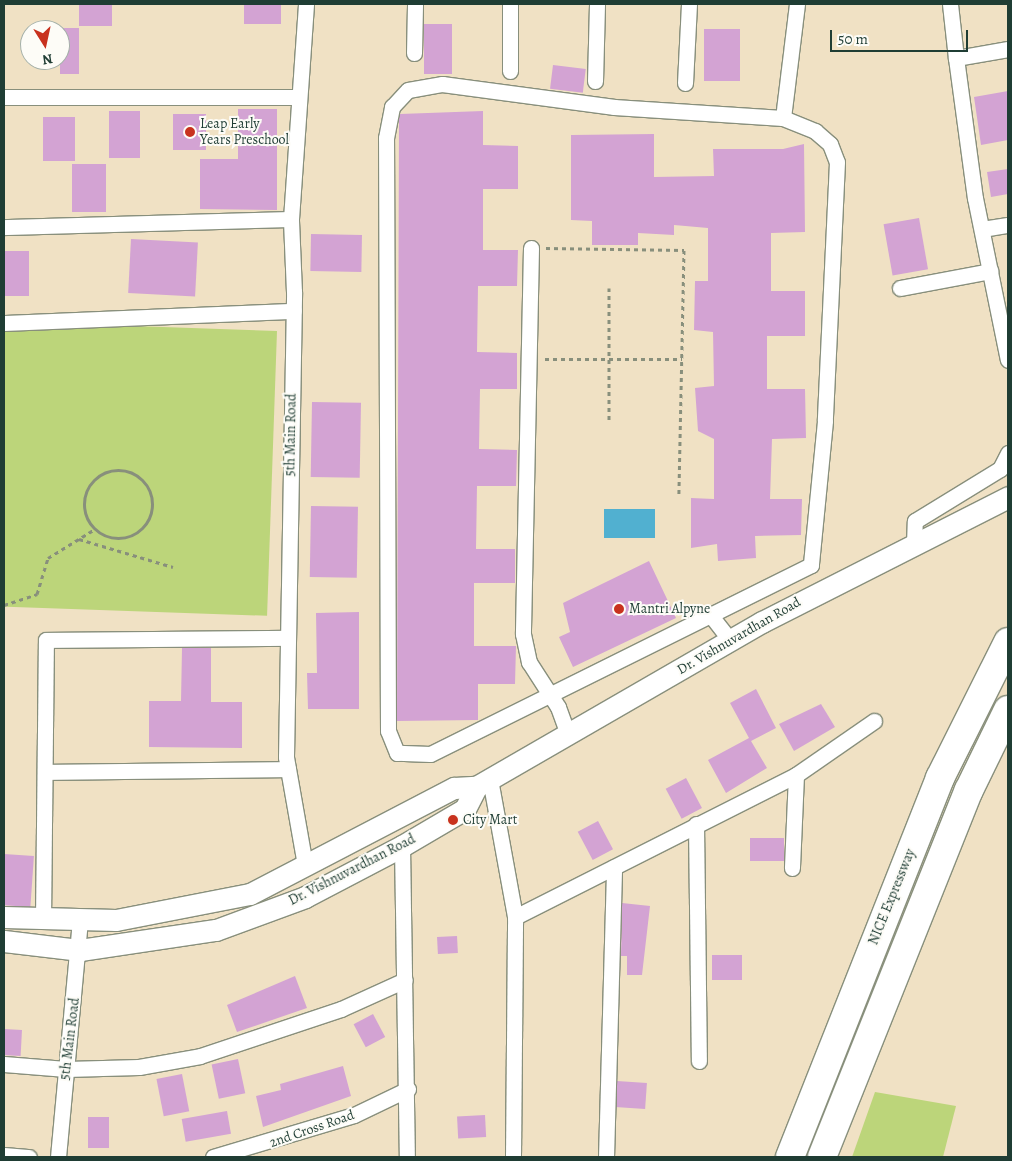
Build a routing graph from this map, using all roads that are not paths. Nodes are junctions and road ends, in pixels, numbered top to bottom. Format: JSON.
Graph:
{"nodes":[{"id":1,"x":306,"y":4,"type":"edge"},
{"id":2,"x":415,"y":4,"type":"edge"},
{"id":3,"x":510,"y":4,"type":"edge"},
{"id":4,"x":597,"y":4,"type":"edge"},
{"id":5,"x":689,"y":4,"type":"edge"},
{"id":6,"x":797,"y":4,"type":"edge"},
{"id":7,"x":950,"y":4,"type":"edge"},
{"id":8,"x":1008,"y":49,"type":"edge"},
{"id":9,"x":414,"y":53,"type":"dead end"},
{"id":10,"x":956,"y":58,"type":"junction"},
{"id":11,"x":510,"y":71,"type":"dead end"},
{"id":12,"x":595,"y":81,"type":"dead end"},
{"id":13,"x":685,"y":84,"type":"dead end"},
{"id":14,"x":4,"y":97,"type":"edge"},
{"id":15,"x":298,"y":97,"type":"junction"},
{"id":16,"x":783,"y":118,"type":"junction"},
{"id":17,"x":291,"y":219,"type":"junction"},
{"id":18,"x":1008,"y":224,"type":"edge"},
{"id":19,"x":4,"y":227,"type":"edge"},
{"id":20,"x":982,"y":229,"type":"junction"},
{"id":21,"x":531,"y":248,"type":"road end"},
{"id":22,"x":990,"y":271,"type":"junction"},
{"id":23,"x":900,"y":288,"type":"dead end"},
{"id":24,"x":294,"y":311,"type":"junction"},
{"id":25,"x":4,"y":323,"type":"edge"},
{"id":26,"x":1008,"y":360,"type":"edge"},
{"id":27,"x":1008,"y":453,"type":"edge"},
{"id":28,"x":1008,"y":497,"type":"edge"},
{"id":29,"x":914,"y":544,"type":"junction"},
{"id":30,"x":712,"y":617,"type":"junction"},
{"id":31,"x":288,"y":638,"type":"junction"},
{"id":32,"x":730,"y":640,"type":"junction"},
{"id":33,"x":1008,"y":642,"type":"edge"},
{"id":34,"x":551,"y":695,"type":"junction"},
{"id":35,"x":1008,"y":710,"type":"edge"},
{"id":36,"x":874,"y":721,"type":"dead end"},
{"id":37,"x":568,"y":734,"type":"junction"},
{"id":38,"x":288,"y":769,"type":"junction"},
{"id":39,"x":46,"y":772,"type":"junction"},
{"id":40,"x":796,"y":775,"type":"junction"},
{"id":41,"x":483,"y":783,"type":"junction"},
{"id":42,"x":696,"y":824,"type":"junction"},
{"id":43,"x":402,"y":846,"type":"junction"},
{"id":44,"x":305,"y":865,"type":"junction"},
{"id":45,"x":614,"y":867,"type":"junction"},
{"id":46,"x":792,"y":868,"type":"dead end"},
{"id":47,"x":4,"y":917,"type":"edge"},
{"id":48,"x":515,"y":917,"type":"junction"},
{"id":49,"x":80,"y":920,"type":"junction"},
{"id":50,"x":43,"y":921,"type":"junction"},
{"id":51,"x":4,"y":941,"type":"edge"},
{"id":52,"x":80,"y":950,"type":"junction"},
{"id":53,"x":404,"y":980,"type":"junction"},
{"id":54,"x":699,"y":1061,"type":"dead end"},
{"id":55,"x":4,"y":1064,"type":"edge"},
{"id":56,"x":66,"y":1069,"type":"junction"},
{"id":57,"x":408,"y":1089,"type":"junction"},
{"id":58,"x":4,"y":1155,"type":"edge"},
{"id":59,"x":29,"y":1157,"type":"edge"},
{"id":60,"x":58,"y":1157,"type":"edge"},
{"id":61,"x":213,"y":1157,"type":"edge"},
{"id":62,"x":407,"y":1157,"type":"edge"},
{"id":63,"x":513,"y":1157,"type":"edge"},
{"id":64,"x":606,"y":1157,"type":"edge"},
{"id":65,"x":790,"y":1157,"type":"edge"},
{"id":66,"x":822,"y":1157,"type":"edge"}],
"edges":[{"from":1,"to":15,"type":"street","name":"5th Main Road"},
{"from":2,"to":9,"type":"street"},
{"from":3,"to":11,"type":"street"},
{"from":4,"to":12,"type":"street"},
{"from":5,"to":13,"type":"street"},
{"from":6,"to":16,"type":"street"},
{"from":7,"to":10,"type":"street"},
{"from":8,"to":10,"type":"street"},
{"from":10,"to":20,"type":"street"},
{"from":14,"to":15,"type":"street"},
{"from":15,"to":17,"type":"street","name":"5th Main Road"},
{"from":16,"to":30,"type":"street"},
{"from":16,"to":34,"type":"street"},
{"from":17,"to":19,"type":"street"},
{"from":17,"to":24,"type":"street","name":"5th Main Road"},
{"from":18,"to":20,"type":"street"},
{"from":20,"to":22,"type":"street"},
{"from":21,"to":34,"type":"street"},
{"from":22,"to":23,"type":"street"},
{"from":22,"to":26,"type":"street"},
{"from":24,"to":25,"type":"street"},
{"from":24,"to":31,"type":"street","name":"5th Main Road"},
{"from":27,"to":29,"type":"street"},
{"from":28,"to":29,"type":"main road","name":"Dr. Vishnuvardhan Road"},
{"from":29,"to":32,"type":"main road","name":"Dr. Vishnuvardhan Road"},
{"from":30,"to":32,"type":"street"},
{"from":30,"to":34,"type":"street"},
{"from":31,"to":38,"type":"street","name":"5th Main Road"},
{"from":31,"to":39,"type":"street"},
{"from":32,"to":37,"type":"main road","name":"Dr. Vishnuvardhan Road"},
{"from":33,"to":65,"type":"highway","name":"NICE Expressway"},
{"from":34,"to":37,"type":"street"},
{"from":35,"to":66,"type":"highway"},
{"from":36,"to":40,"type":"street"},
{"from":37,"to":41,"type":"main road","name":"Dr. Vishnuvardhan Road"},
{"from":38,"to":39,"type":"street"},
{"from":38,"to":44,"type":"street","name":"5th Main Road"},
{"from":39,"to":50,"type":"street"},
{"from":40,"to":42,"type":"street"},
{"from":40,"to":46,"type":"street"},
{"from":41,"to":43,"type":"main road","name":"Dr. Vishnuvardhan Road"},
{"from":41,"to":44,"type":"main road","name":"Dr. Vishnuvardhan Road"},
{"from":41,"to":48,"type":"street"},
{"from":42,"to":45,"type":"street"},
{"from":42,"to":54,"type":"street"},
{"from":43,"to":52,"type":"main road","name":"Dr. Vishnuvardhan Road"},
{"from":43,"to":53,"type":"street"},
{"from":44,"to":49,"type":"main road","name":"Dr. Vishnuvardhan Road"},
{"from":45,"to":48,"type":"street"},
{"from":45,"to":64,"type":"street"},
{"from":47,"to":50,"type":"main road","name":"Dr. Vishnuvardhan Road"},
{"from":48,"to":63,"type":"street"},
{"from":49,"to":50,"type":"main road","name":"Dr. Vishnuvardhan Road"},
{"from":49,"to":52,"type":"street","name":"5th Main Road"},
{"from":51,"to":52,"type":"main road","name":"Dr. Vishnuvardhan Road"},
{"from":52,"to":56,"type":"street","name":"5th Main Road"},
{"from":53,"to":56,"type":"street"},
{"from":53,"to":57,"type":"street"},
{"from":55,"to":56,"type":"street"},
{"from":56,"to":60,"type":"street","name":"5th Main Road"},
{"from":57,"to":61,"type":"street","name":"2nd Cross Road"},
{"from":57,"to":62,"type":"street"},
{"from":58,"to":59,"type":"street"}]}
